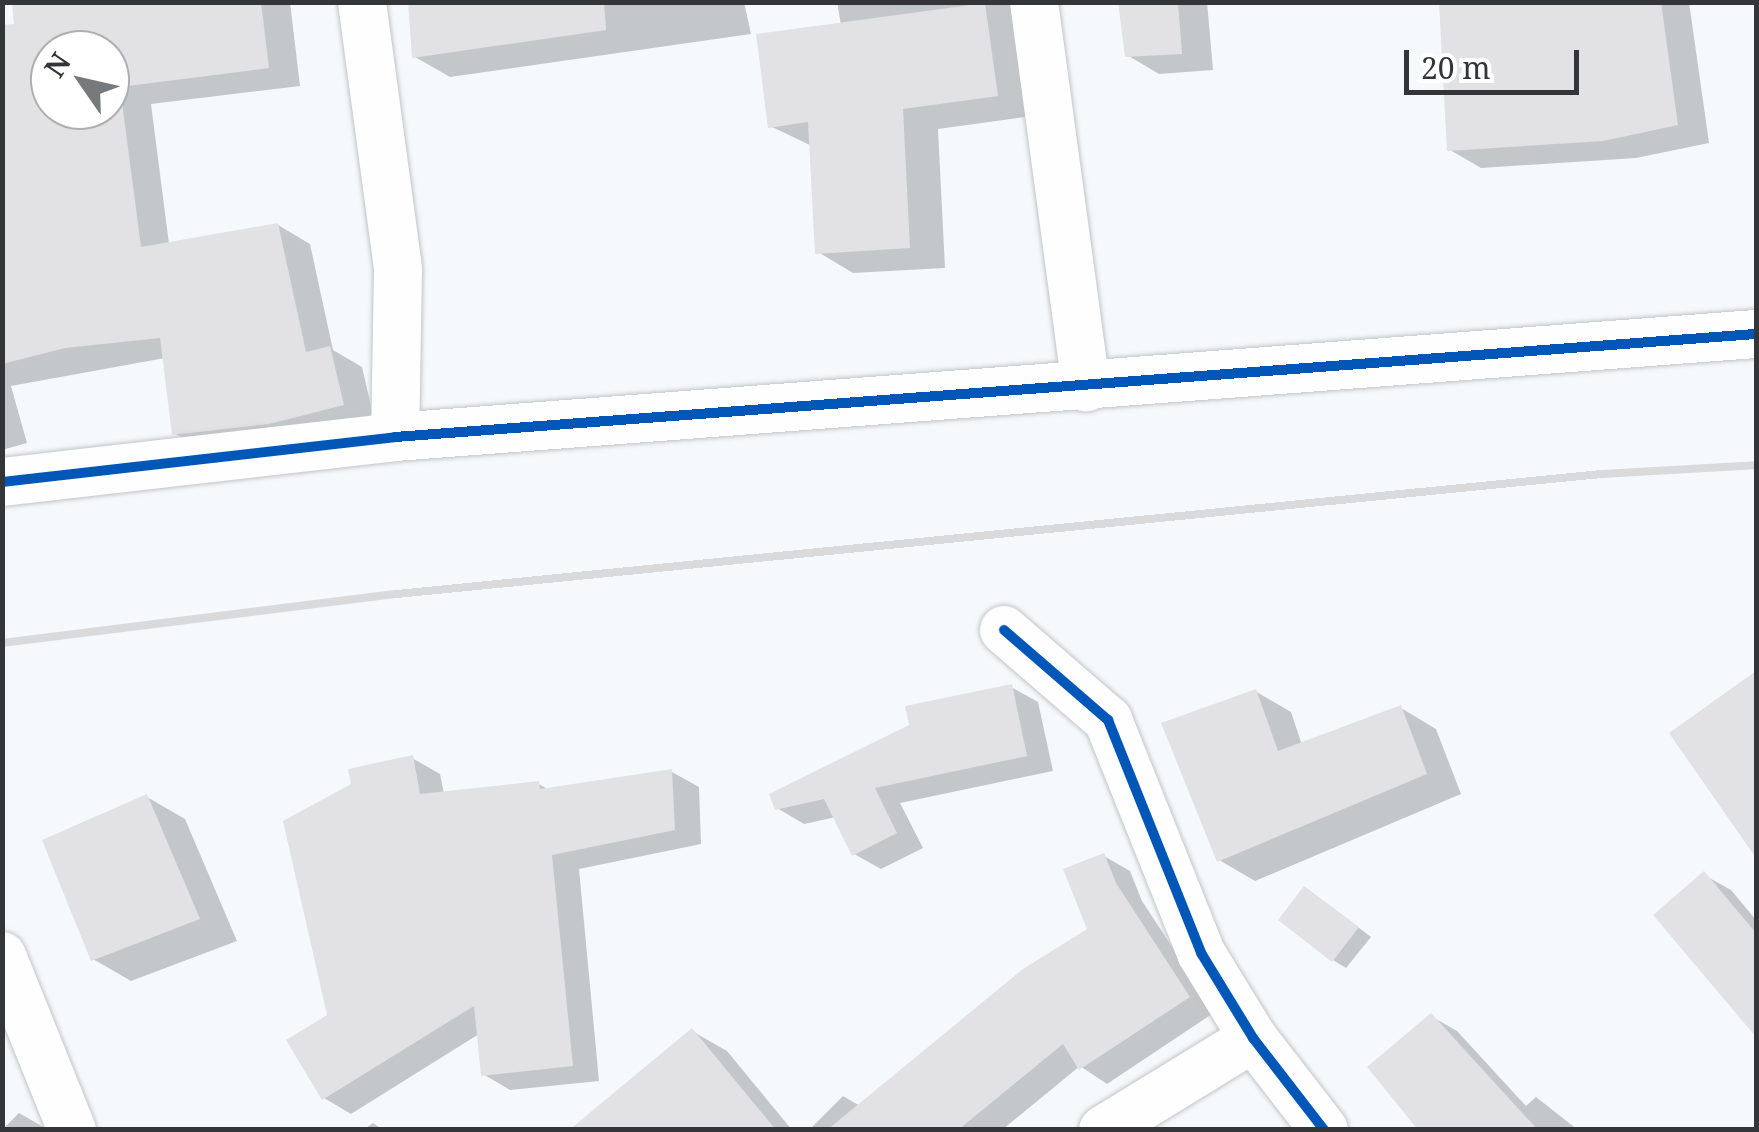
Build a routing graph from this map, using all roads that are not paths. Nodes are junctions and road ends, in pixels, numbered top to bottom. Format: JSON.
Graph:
{"nodes":[{"id":1,"x":362,"y":2,"type":"edge"},
{"id":2,"x":1034,"y":2,"type":"edge"},
{"id":3,"x":1756,"y":334,"type":"edge"},
{"id":4,"x":1086,"y":388,"type":"junction"},
{"id":5,"x":396,"y":438,"type":"junction"},
{"id":6,"x":2,"y":482,"type":"edge"},
{"id":7,"x":1004,"y":630,"type":"dead end"},
{"id":8,"x":2,"y":956,"type":"edge"},
{"id":9,"x":1253,"y":1038,"type":"junction"},
{"id":10,"x":72,"y":1130,"type":"edge"},
{"id":11,"x":1104,"y":1130,"type":"edge"},
{"id":12,"x":1324,"y":1130,"type":"edge"}],
"edges":[{"from":1,"to":5,"type":"street"},
{"from":2,"to":4,"type":"street"},
{"from":3,"to":4,"type":"street"},
{"from":4,"to":5,"type":"street"},
{"from":5,"to":6,"type":"street"},
{"from":7,"to":9,"type":"street"},
{"from":8,"to":10,"type":"street"},
{"from":9,"to":11,"type":"street"},
{"from":9,"to":12,"type":"street"}]}
